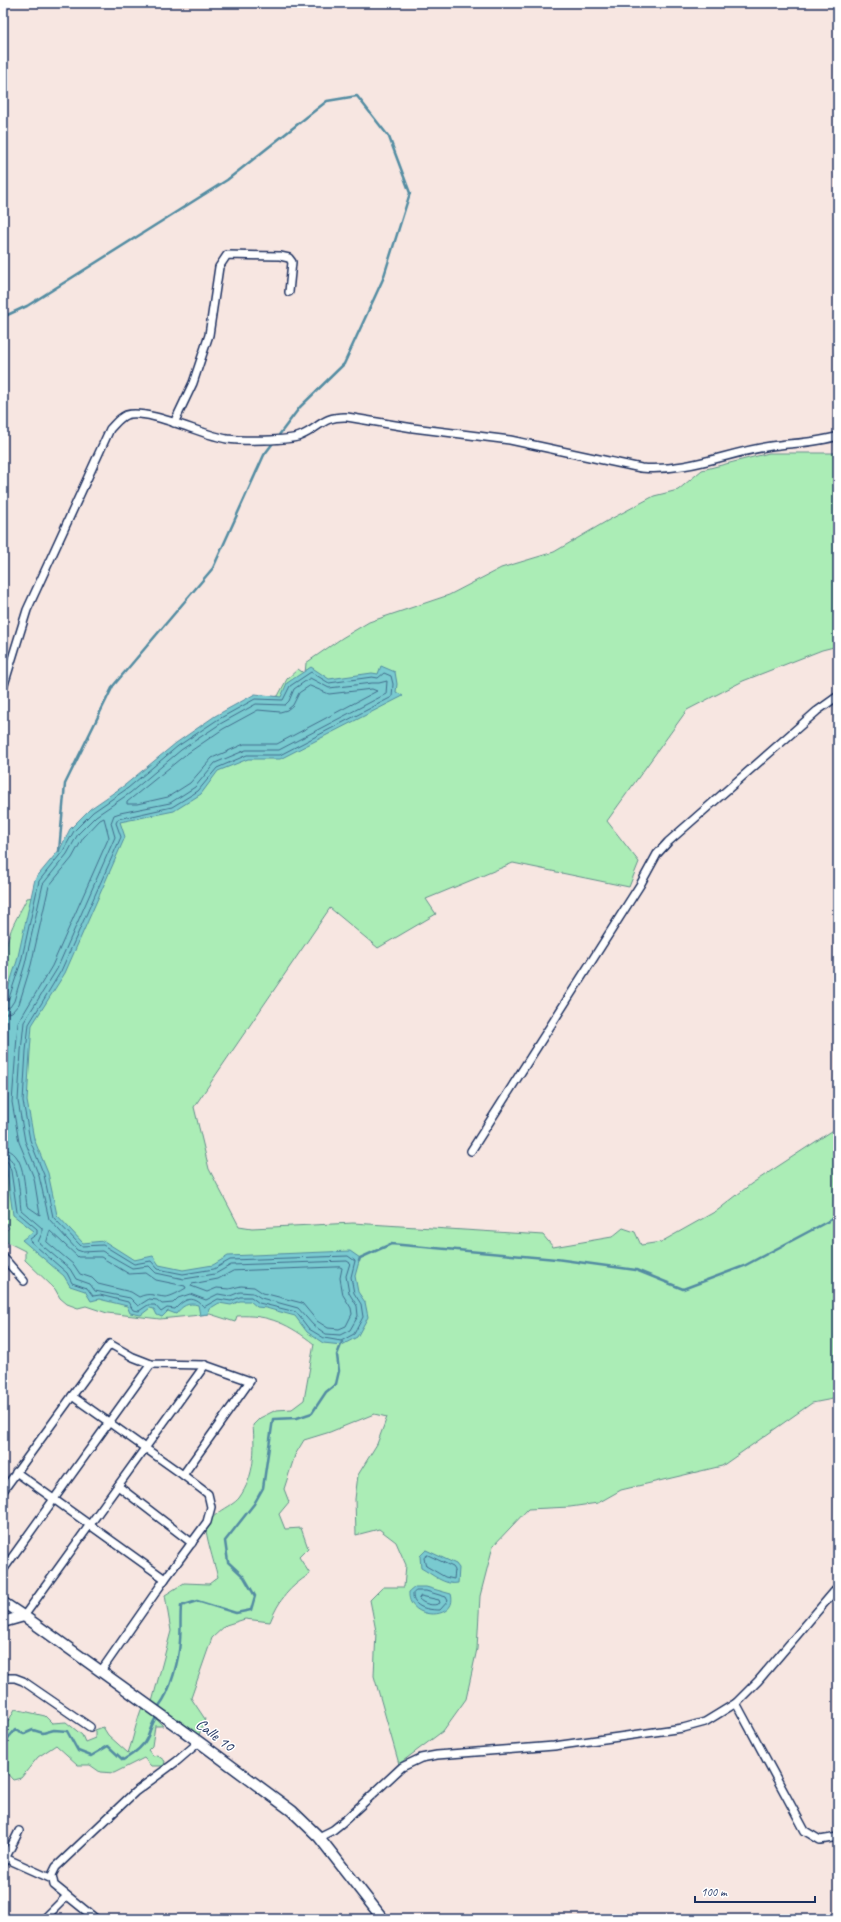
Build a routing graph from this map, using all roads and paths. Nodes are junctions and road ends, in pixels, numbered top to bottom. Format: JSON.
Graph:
{"nodes":[{"id":1,"x":289,"y":292,"type":"dead end"},
{"id":2,"x":174,"y":423,"type":"junction"},
{"id":3,"x":838,"y":436,"type":"edge"},
{"id":4,"x":3,"y":688,"type":"edge"},
{"id":5,"x":838,"y":696,"type":"edge"},
{"id":6,"x":471,"y":1151,"type":"dead end"},
{"id":7,"x":3,"y":1257,"type":"edge"},
{"id":8,"x":24,"y":1281,"type":"dead end"},
{"id":9,"x":151,"y":1364,"type":"junction"},
{"id":10,"x":205,"y":1365,"type":"junction"},
{"id":11,"x":72,"y":1396,"type":"junction"},
{"id":12,"x":109,"y":1422,"type":"junction"},
{"id":13,"x":145,"y":1448,"type":"junction"},
{"id":14,"x":16,"y":1472,"type":"junction"},
{"id":15,"x":183,"y":1475,"type":"junction"},
{"id":16,"x":118,"y":1486,"type":"junction"},
{"id":17,"x":3,"y":1491,"type":"edge"},
{"id":18,"x":54,"y":1499,"type":"junction"},
{"id":19,"x":90,"y":1525,"type":"junction"},
{"id":20,"x":192,"y":1543,"type":"junction"},
{"id":21,"x":3,"y":1570,"type":"edge"},
{"id":22,"x":165,"y":1579,"type":"junction"},
{"id":23,"x":838,"y":1587,"type":"edge"},
{"id":24,"x":3,"y":1602,"type":"edge"},
{"id":25,"x":24,"y":1616,"type":"junction"},
{"id":26,"x":3,"y":1622,"type":"edge"},
{"id":27,"x":101,"y":1671,"type":"junction"},
{"id":28,"x":3,"y":1678,"type":"edge"},
{"id":29,"x":736,"y":1703,"type":"junction"},
{"id":30,"x":90,"y":1727,"type":"dead end"},
{"id":31,"x":199,"y":1742,"type":"junction"},
{"id":32,"x":19,"y":1831,"type":"dead end"},
{"id":33,"x":319,"y":1836,"type":"junction"},
{"id":34,"x":838,"y":1836,"type":"edge"},
{"id":35,"x":4,"y":1859,"type":"edge"},
{"id":36,"x":52,"y":1880,"type":"junction"},
{"id":37,"x":67,"y":1896,"type":"junction"},
{"id":38,"x":44,"y":1919,"type":"edge"},
{"id":39,"x":96,"y":1919,"type":"edge"},
{"id":40,"x":384,"y":1919,"type":"edge"}],
"edges":[{"from":1,"to":2,"type":"street"},
{"from":2,"to":3,"type":"street"},
{"from":2,"to":4,"type":"street"},
{"from":5,"to":6,"type":"street"},
{"from":7,"to":8,"type":"street"},
{"from":9,"to":10,"type":"street"},
{"from":9,"to":11,"type":"street"},
{"from":9,"to":12,"type":"street"},
{"from":10,"to":13,"type":"street"},
{"from":10,"to":15,"type":"street"},
{"from":11,"to":12,"type":"street"},
{"from":11,"to":14,"type":"street"},
{"from":12,"to":13,"type":"street"},
{"from":12,"to":18,"type":"street"},
{"from":13,"to":15,"type":"street"},
{"from":13,"to":16,"type":"street"},
{"from":14,"to":17,"type":"street"},
{"from":14,"to":18,"type":"street"},
{"from":15,"to":20,"type":"street"},
{"from":16,"to":19,"type":"street"},
{"from":16,"to":20,"type":"street"},
{"from":18,"to":19,"type":"street"},
{"from":18,"to":21,"type":"street"},
{"from":19,"to":22,"type":"street"},
{"from":19,"to":25,"type":"street"},
{"from":20,"to":22,"type":"street"},
{"from":22,"to":27,"type":"street"},
{"from":23,"to":29,"type":"street"},
{"from":24,"to":25,"type":"street","name":"Calle 10"},
{"from":25,"to":26,"type":"main road"},
{"from":25,"to":27,"type":"main road","name":"Calle 10"},
{"from":27,"to":31,"type":"main road","name":"Calle 10"},
{"from":28,"to":30,"type":"street"},
{"from":29,"to":33,"type":"street"},
{"from":29,"to":34,"type":"street"},
{"from":31,"to":33,"type":"main road","name":"Calle 10"},
{"from":31,"to":36,"type":"street"},
{"from":32,"to":35,"type":"street"},
{"from":33,"to":40,"type":"main road","name":"Calle 10"},
{"from":35,"to":36,"type":"street"},
{"from":36,"to":37,"type":"street"},
{"from":37,"to":38,"type":"street"},
{"from":37,"to":39,"type":"street"}]}
